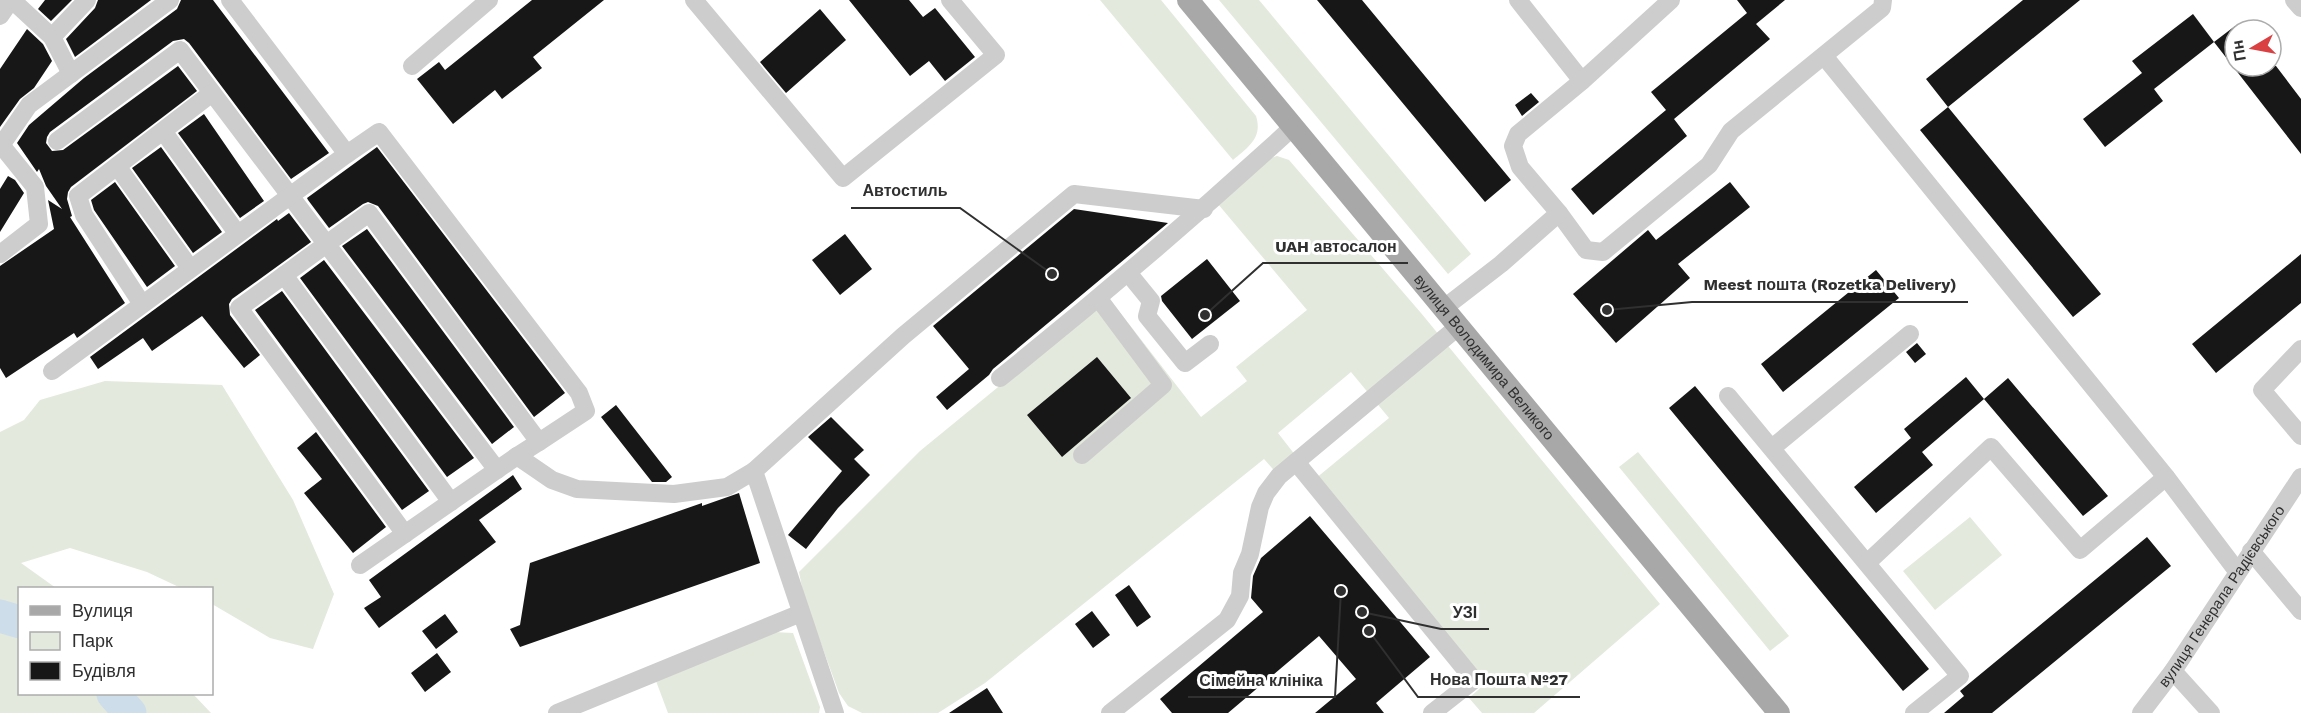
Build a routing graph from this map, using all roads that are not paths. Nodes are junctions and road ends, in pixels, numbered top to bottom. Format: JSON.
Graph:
{"nodes":[{"id":1,"x":11,"y":0,"type":"edge"},
{"id":2,"x":87,"y":0,"type":"edge"},
{"id":3,"x":170,"y":0,"type":"edge"},
{"id":4,"x":230,"y":0,"type":"edge"},
{"id":5,"x":489,"y":0,"type":"edge"},
{"id":6,"x":694,"y":0,"type":"edge"},
{"id":7,"x":950,"y":0,"type":"edge"},
{"id":8,"x":1188,"y":0,"type":"edge"},
{"id":9,"x":1518,"y":0,"type":"edge"},
{"id":10,"x":1671,"y":0,"type":"edge"},
{"id":11,"x":1882,"y":0,"type":"edge"},
{"id":12,"x":2294,"y":0,"type":"edge"},
{"id":13,"x":0,"y":4,"type":"edge"},
{"id":14,"x":2301,"y":8,"type":"edge"},
{"id":15,"x":0,"y":16,"type":"edge"},
{"id":16,"x":52,"y":37,"type":"junction"},
{"id":17,"x":1824,"y":56,"type":"junction"},
{"id":18,"x":412,"y":66,"type":"dead end"},
{"id":19,"x":71,"y":74,"type":"junction"},
{"id":20,"x":1582,"y":81,"type":"junction"},
{"id":21,"x":213,"y":93,"type":"junction"},
{"id":22,"x":1294,"y":126,"type":"junction"},
{"id":23,"x":163,"y":131,"type":"junction"},
{"id":24,"x":57,"y":141,"type":"dead end"},
{"id":25,"x":1,"y":146,"type":"edge"},
{"id":26,"x":347,"y":154,"type":"junction"},
{"id":27,"x":117,"y":166,"type":"junction"},
{"id":28,"x":289,"y":195,"type":"junction"},
{"id":29,"x":1204,"y":209,"type":"junction"},
{"id":30,"x":1559,"y":213,"type":"junction"},
{"id":31,"x":237,"y":233,"type":"junction"},
{"id":32,"x":326,"y":244,"type":"junction"},
{"id":33,"x":0,"y":254,"type":"edge"},
{"id":34,"x":190,"y":268,"type":"junction"},
{"id":35,"x":1129,"y":274,"type":"junction"},
{"id":36,"x":284,"y":275,"type":"junction"},
{"id":37,"x":1099,"y":299,"type":"junction"},
{"id":38,"x":142,"y":304,"type":"junction"},
{"id":39,"x":1444,"y":308,"type":"junction"},
{"id":40,"x":1459,"y":326,"type":"junction"},
{"id":41,"x":1910,"y":334,"type":"dead end"},
{"id":42,"x":1210,"y":344,"type":"dead end"},
{"id":43,"x":2301,"y":349,"type":"edge"},
{"id":44,"x":52,"y":371,"type":"dead end"},
{"id":45,"x":1000,"y":378,"type":"dead end"},
{"id":46,"x":1728,"y":396,"type":"dead end"},
{"id":47,"x":2301,"y":436,"type":"edge"},
{"id":48,"x":539,"y":442,"type":"junction"},
{"id":49,"x":1772,"y":448,"type":"junction"},
{"id":50,"x":1082,"y":455,"type":"dead end"},
{"id":51,"x":517,"y":456,"type":"junction"},
{"id":52,"x":1296,"y":462,"type":"junction"},
{"id":53,"x":497,"y":470,"type":"junction"},
{"id":54,"x":754,"y":471,"type":"junction"},
{"id":55,"x":2166,"y":477,"type":"junction"},
{"id":56,"x":2301,"y":477,"type":"edge"},
{"id":57,"x":451,"y":502,"type":"junction"},
{"id":58,"x":405,"y":534,"type":"junction"},
{"id":59,"x":2251,"y":551,"type":"junction"},
{"id":60,"x":1867,"y":562,"type":"junction"},
{"id":61,"x":360,"y":565,"type":"dead end"},
{"id":62,"x":2237,"y":571,"type":"junction"},
{"id":63,"x":2301,"y":611,"type":"edge"},
{"id":64,"x":801,"y":614,"type":"junction"},
{"id":65,"x":2173,"y":671,"type":"junction"},
{"id":66,"x":557,"y":713,"type":"edge"},
{"id":67,"x":835,"y":713,"type":"edge"},
{"id":68,"x":1110,"y":713,"type":"edge"},
{"id":69,"x":1432,"y":713,"type":"edge"},
{"id":70,"x":1779,"y":713,"type":"edge"},
{"id":71,"x":1914,"y":713,"type":"edge"},
{"id":72,"x":2141,"y":713,"type":"edge"},
{"id":73,"x":2211,"y":713,"type":"edge"}],
"edges":[{"from":1,"to":13,"type":"street"},
{"from":1,"to":15,"type":"street"},
{"from":1,"to":16,"type":"street"},
{"from":2,"to":16,"type":"street"},
{"from":3,"to":19,"type":"street"},
{"from":4,"to":26,"type":"street"},
{"from":5,"to":18,"type":"street"},
{"from":6,"to":7,"type":"street"},
{"from":8,"to":22,"type":"main road","name":"вулиця Володимира Великого"},
{"from":9,"to":20,"type":"street"},
{"from":10,"to":20,"type":"street"},
{"from":11,"to":17,"type":"street"},
{"from":12,"to":14,"type":"street"},
{"from":16,"to":19,"type":"street"},
{"from":17,"to":30,"type":"street"},
{"from":17,"to":55,"type":"street"},
{"from":19,"to":25,"type":"street"},
{"from":20,"to":30,"type":"street"},
{"from":21,"to":23,"type":"street"},
{"from":21,"to":24,"type":"street"},
{"from":21,"to":28,"type":"street"},
{"from":22,"to":29,"type":"street"},
{"from":22,"to":39,"type":"main road","name":"вулиця Володимира Великого"},
{"from":23,"to":27,"type":"street"},
{"from":23,"to":31,"type":"street"},
{"from":25,"to":33,"type":"street"},
{"from":26,"to":28,"type":"street"},
{"from":26,"to":48,"type":"street"},
{"from":27,"to":34,"type":"street"},
{"from":27,"to":38,"type":"street"},
{"from":28,"to":31,"type":"street"},
{"from":28,"to":32,"type":"street"},
{"from":29,"to":35,"type":"street"},
{"from":29,"to":54,"type":"street"},
{"from":30,"to":39,"type":"street"},
{"from":31,"to":34,"type":"street"},
{"from":32,"to":36,"type":"street"},
{"from":32,"to":48,"type":"street"},
{"from":32,"to":53,"type":"street"},
{"from":34,"to":38,"type":"street"},
{"from":35,"to":37,"type":"street"},
{"from":35,"to":42,"type":"street"},
{"from":36,"to":57,"type":"street"},
{"from":36,"to":58,"type":"street"},
{"from":37,"to":45,"type":"street"},
{"from":37,"to":50,"type":"street"},
{"from":38,"to":44,"type":"street"},
{"from":39,"to":40,"type":"main road","name":"вулиця Володимира Великого"},
{"from":40,"to":52,"type":"street"},
{"from":40,"to":70,"type":"main road","name":"вулиця Володимира Великого"},
{"from":41,"to":49,"type":"street"},
{"from":43,"to":47,"type":"street"},
{"from":46,"to":49,"type":"street"},
{"from":48,"to":51,"type":"street"},
{"from":49,"to":60,"type":"street"},
{"from":51,"to":53,"type":"street"},
{"from":51,"to":54,"type":"street"},
{"from":52,"to":68,"type":"street"},
{"from":52,"to":69,"type":"street"},
{"from":53,"to":57,"type":"street"},
{"from":54,"to":64,"type":"street"},
{"from":55,"to":60,"type":"street"},
{"from":55,"to":62,"type":"street"},
{"from":56,"to":59,"type":"street","name":"вулиця Генерала Радієвського"},
{"from":57,"to":58,"type":"street"},
{"from":58,"to":61,"type":"street"},
{"from":59,"to":62,"type":"street","name":"вулиця Генерала Радієвського"},
{"from":59,"to":63,"type":"street"},
{"from":60,"to":71,"type":"street"},
{"from":62,"to":65,"type":"street","name":"вулиця Генерала Радієвського"},
{"from":64,"to":66,"type":"street"},
{"from":64,"to":67,"type":"street"},
{"from":65,"to":72,"type":"street","name":"вулиця Генерала Радієвського"},
{"from":65,"to":73,"type":"street"}]}
